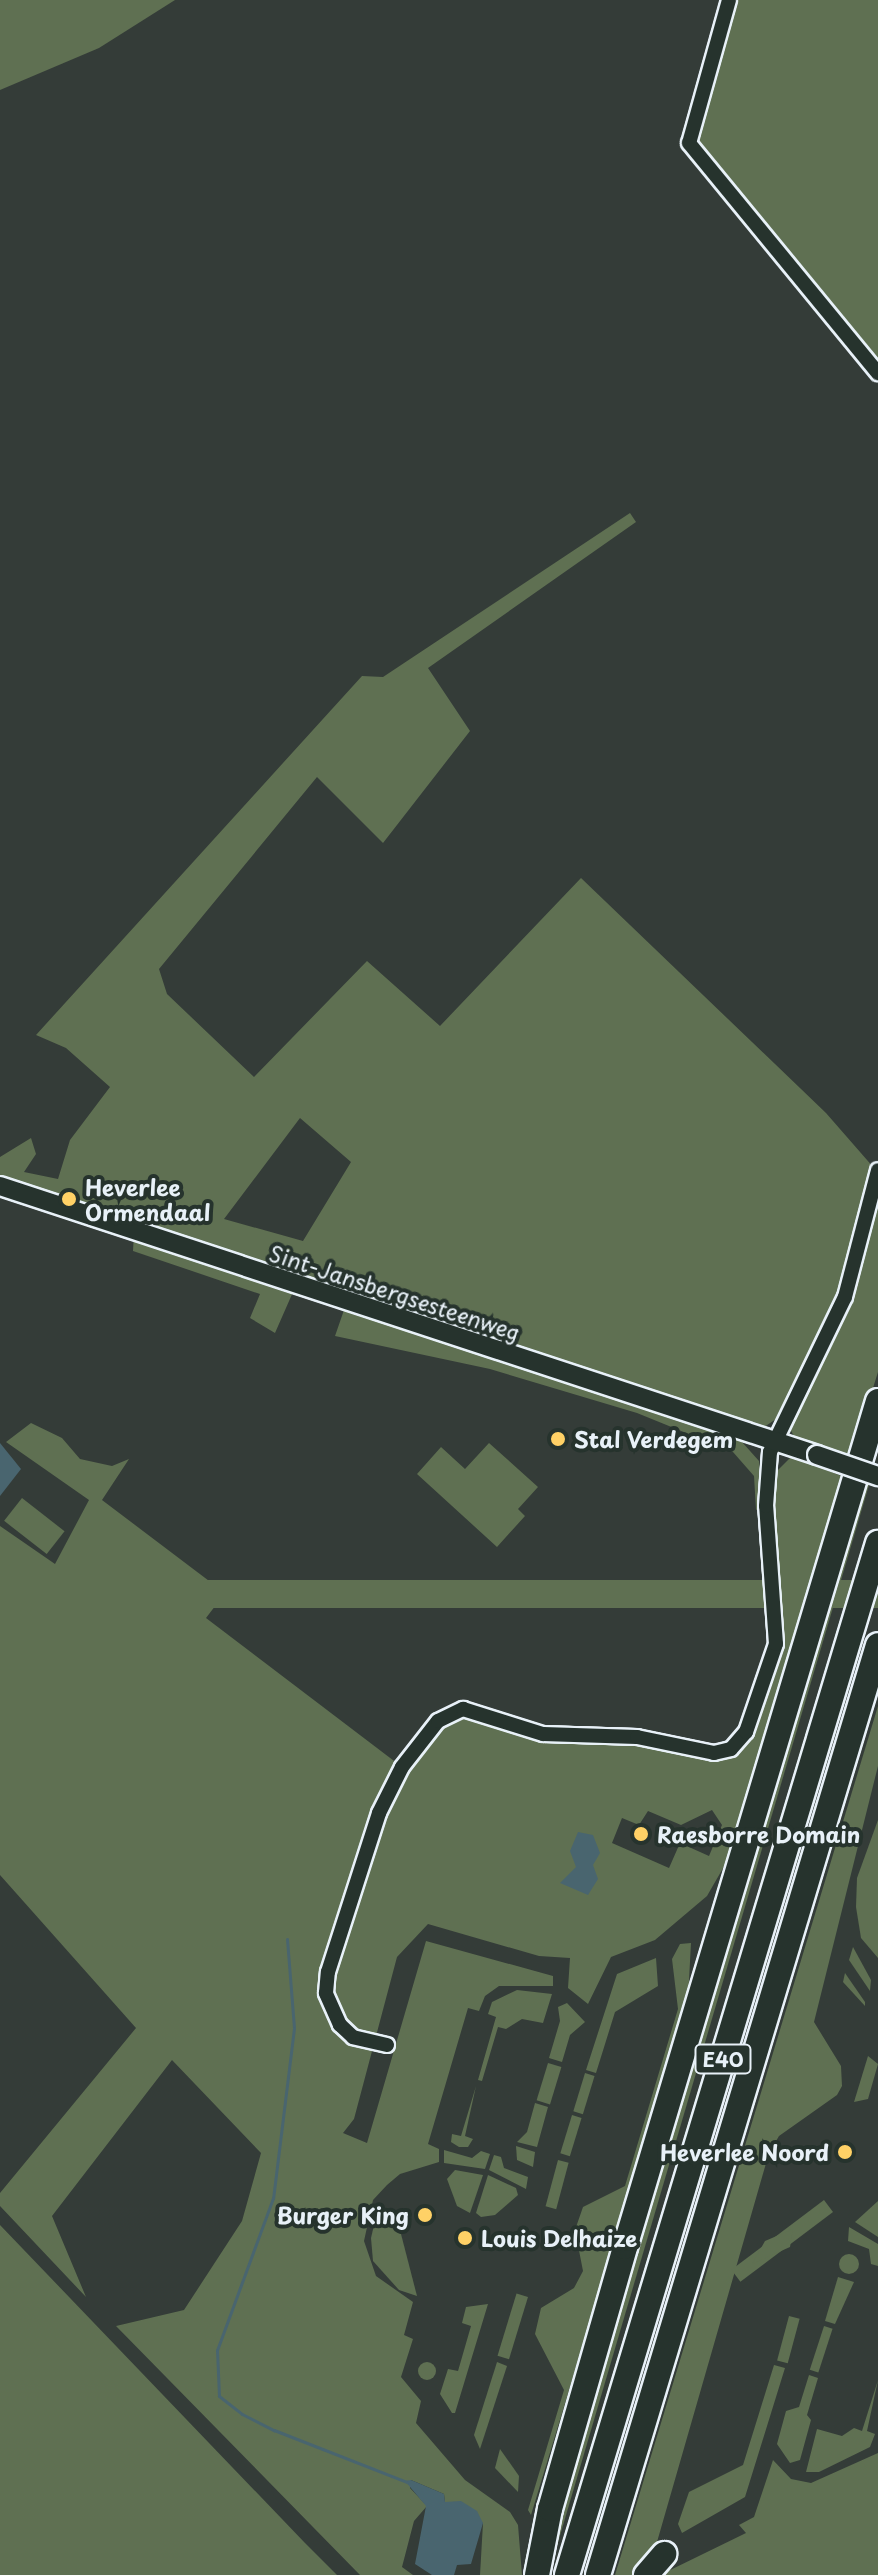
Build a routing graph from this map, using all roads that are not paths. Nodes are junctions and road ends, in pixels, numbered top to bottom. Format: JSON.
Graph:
{"nodes":[{"id":1,"x":729,"y":0,"type":"edge"},
{"id":2,"x":878,"y":373,"type":"edge"},
{"id":3,"x":878,"y":1170,"type":"edge"},
{"id":4,"x":0,"y":1186,"type":"edge"},
{"id":5,"x":878,"y":1401,"type":"edge"},
{"id":6,"x":874,"y":1422,"type":"edge"},
{"id":7,"x":775,"y":1442,"type":"junction"},
{"id":8,"x":878,"y":1476,"type":"edge"},
{"id":9,"x":878,"y":1543,"type":"edge"},
{"id":10,"x":878,"y":1645,"type":"edge"},
{"id":11,"x":387,"y":2045,"type":"dead end"},
{"id":12,"x":664,"y":2554,"type":"dead end"},
{"id":13,"x":537,"y":2575,"type":"edge"},
{"id":14,"x":567,"y":2575,"type":"edge"},
{"id":15,"x":598,"y":2575,"type":"edge"},
{"id":16,"x":646,"y":2575,"type":"edge"}],
"edges":[{"from":1,"to":2,"type":"street"},
{"from":3,"to":7,"type":"street"},
{"from":4,"to":7,"type":"main road","name":"Sint-Jansbergsesteenweg"},
{"from":5,"to":6,"type":"highway"},
{"from":6,"to":13,"type":"highway"},
{"from":7,"to":8,"type":"main road","name":"Sint-Jansbergsesteenweg","bridge":true},
{"from":7,"to":11,"type":"street"},
{"from":9,"to":14,"type":"highway","number":"E40"},
{"from":10,"to":15,"type":"highway","number":"E40"},
{"from":12,"to":16,"type":"highway"}]}
